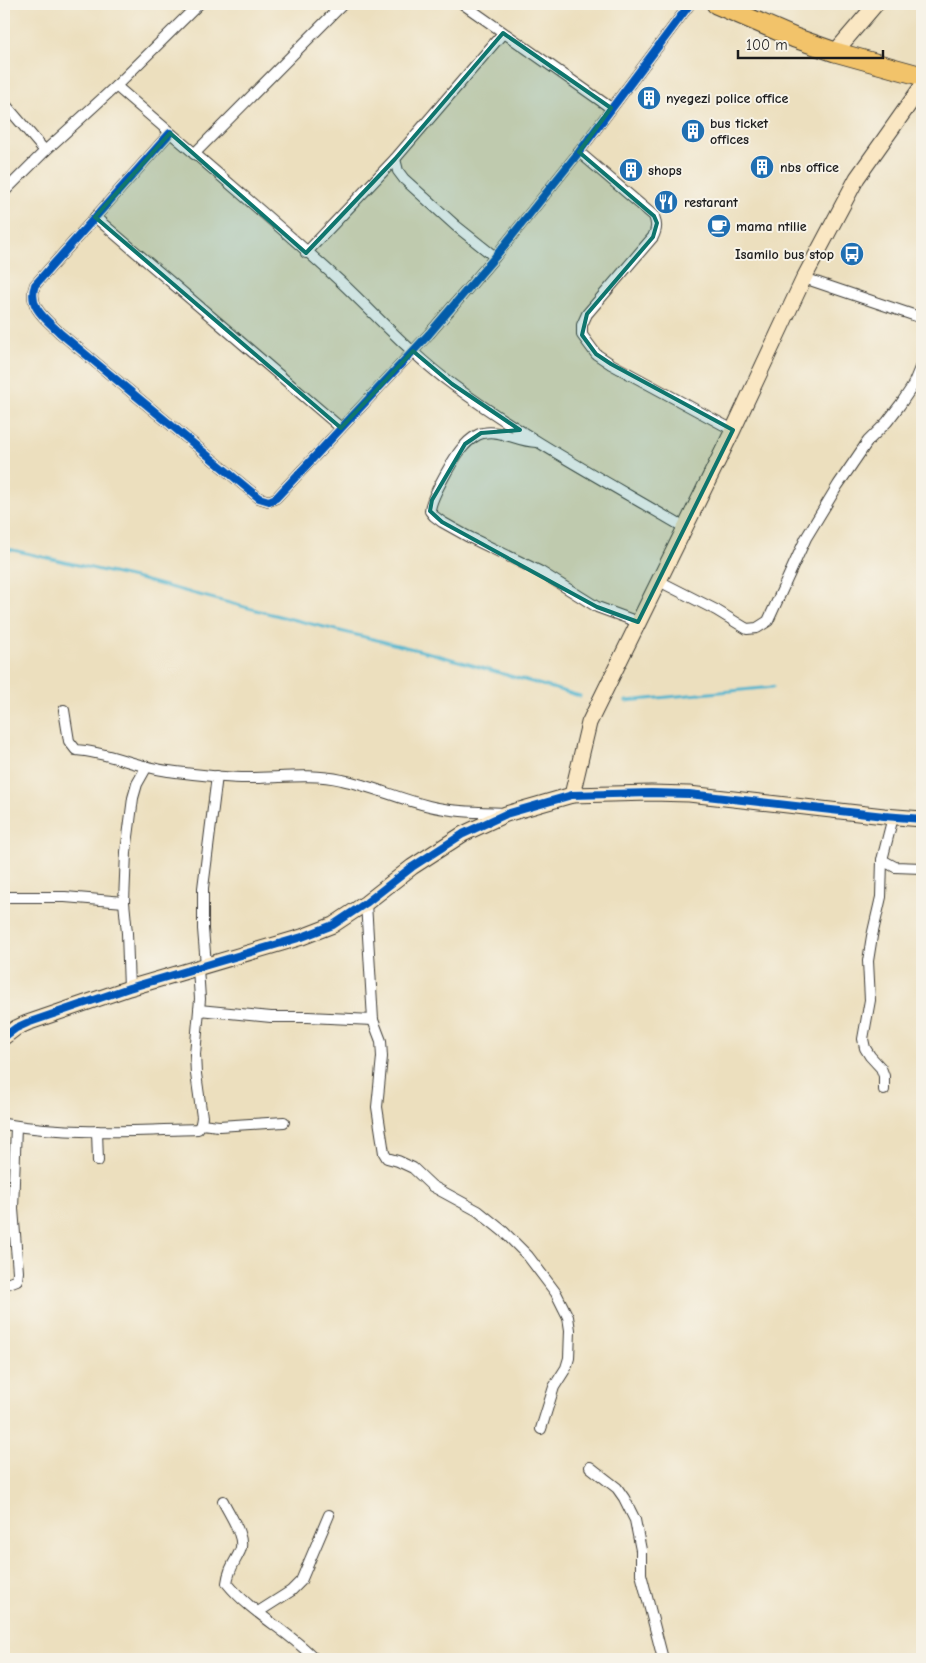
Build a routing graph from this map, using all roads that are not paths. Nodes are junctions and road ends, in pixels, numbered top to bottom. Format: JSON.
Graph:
{"nodes":[{"id":1,"x":199,"y":4,"type":"edge"},
{"id":2,"x":343,"y":4,"type":"edge"},
{"id":3,"x":463,"y":4,"type":"edge"},
{"id":4,"x":690,"y":4,"type":"edge"},
{"id":5,"x":716,"y":4,"type":"edge"},
{"id":6,"x":876,"y":4,"type":"edge"},
{"id":7,"x":503,"y":33,"type":"junction"},
{"id":8,"x":835,"y":52,"type":"junction"},
{"id":9,"x":922,"y":76,"type":"edge"},
{"id":10,"x":116,"y":86,"type":"junction"},
{"id":11,"x":922,"y":86,"type":"edge"},
{"id":12,"x":4,"y":103,"type":"edge"},
{"id":13,"x":611,"y":108,"type":"junction"},
{"id":14,"x":170,"y":133,"type":"junction"},
{"id":15,"x":45,"y":151,"type":"junction"},
{"id":16,"x":578,"y":152,"type":"junction"},
{"id":17,"x":194,"y":154,"type":"junction"},
{"id":18,"x":395,"y":159,"type":"junction"},
{"id":19,"x":4,"y":192,"type":"edge"},
{"id":20,"x":95,"y":217,"type":"junction"},
{"id":21,"x":306,"y":253,"type":"junction"},
{"id":22,"x":495,"y":257,"type":"junction"},
{"id":23,"x":804,"y":278,"type":"junction"},
{"id":24,"x":922,"y":318,"type":"edge"},
{"id":25,"x":413,"y":351,"type":"junction"},
{"id":26,"x":922,"y":363,"type":"edge"},
{"id":27,"x":341,"y":428,"type":"junction"},
{"id":28,"x":733,"y":430,"type":"junction"},
{"id":29,"x":540,"y":443,"type":"junction"},
{"id":30,"x":685,"y":528,"type":"junction"},
{"id":31,"x":659,"y":580,"type":"junction"},
{"id":32,"x":638,"y":622,"type":"junction"},
{"id":33,"x":64,"y":710,"type":"dead end"},
{"id":34,"x":146,"y":768,"type":"junction"},
{"id":35,"x":216,"y":776,"type":"junction"},
{"id":36,"x":572,"y":795,"type":"junction"},
{"id":37,"x":506,"y":814,"type":"junction"},
{"id":38,"x":893,"y":817,"type":"junction"},
{"id":39,"x":922,"y":819,"type":"edge"},
{"id":40,"x":882,"y":860,"type":"junction"},
{"id":41,"x":922,"y":868,"type":"edge"},
{"id":42,"x":4,"y":897,"type":"edge"},
{"id":43,"x":124,"y":902,"type":"junction"},
{"id":44,"x":366,"y":903,"type":"junction"},
{"id":45,"x":202,"y":966,"type":"junction"},
{"id":46,"x":128,"y":988,"type":"junction"},
{"id":47,"x":199,"y":1010,"type":"junction"},
{"id":48,"x":374,"y":1020,"type":"junction"},
{"id":49,"x":4,"y":1037,"type":"edge"},
{"id":50,"x":884,"y":1090,"type":"dead end"},
{"id":51,"x":284,"y":1122,"type":"dead end"},
{"id":52,"x":4,"y":1124,"type":"edge"},
{"id":53,"x":201,"y":1124,"type":"junction"},
{"id":54,"x":16,"y":1126,"type":"junction"},
{"id":55,"x":96,"y":1131,"type":"junction"},
{"id":56,"x":98,"y":1161,"type":"dead end"},
{"id":57,"x":4,"y":1285,"type":"edge"},
{"id":58,"x":541,"y":1429,"type":"dead end"},
{"id":59,"x":590,"y":1467,"type":"dead end"},
{"id":60,"x":223,"y":1500,"type":"dead end"},
{"id":61,"x":329,"y":1515,"type":"dead end"},
{"id":62,"x":258,"y":1612,"type":"junction"},
{"id":63,"x":315,"y":1659,"type":"edge"},
{"id":64,"x":663,"y":1659,"type":"edge"}],
"edges":[{"from":1,"to":10,"type":"street"},
{"from":2,"to":17,"type":"street"},
{"from":3,"to":7,"type":"street"},
{"from":4,"to":13,"type":"street"},
{"from":5,"to":8,"type":"highway"},
{"from":6,"to":8,"type":"street"},
{"from":7,"to":13,"type":"street"},
{"from":7,"to":18,"type":"street"},
{"from":8,"to":9,"type":"highway"},
{"from":10,"to":14,"type":"street"},
{"from":10,"to":15,"type":"street"},
{"from":11,"to":23,"type":"street"},
{"from":12,"to":15,"type":"street"},
{"from":13,"to":16,"type":"street"},
{"from":14,"to":17,"type":"street"},
{"from":14,"to":20,"type":"street"},
{"from":15,"to":19,"type":"street"},
{"from":16,"to":22,"type":"street"},
{"from":16,"to":28,"type":"street"},
{"from":17,"to":21,"type":"street"},
{"from":18,"to":21,"type":"street"},
{"from":18,"to":22,"type":"street"},
{"from":20,"to":27,"type":"street"},
{"from":20,"to":27,"type":"street"},
{"from":21,"to":25,"type":"street"},
{"from":22,"to":25,"type":"street"},
{"from":23,"to":24,"type":"street"},
{"from":23,"to":28,"type":"street"},
{"from":25,"to":27,"type":"street"},
{"from":25,"to":29,"type":"street"},
{"from":26,"to":31,"type":"street"},
{"from":28,"to":30,"type":"street"},
{"from":29,"to":30,"type":"street"},
{"from":29,"to":32,"type":"street"},
{"from":30,"to":31,"type":"street"},
{"from":31,"to":32,"type":"street"},
{"from":32,"to":36,"type":"street"},
{"from":33,"to":34,"type":"street"},
{"from":34,"to":35,"type":"street"},
{"from":34,"to":43,"type":"street"},
{"from":35,"to":37,"type":"street"},
{"from":35,"to":45,"type":"street"},
{"from":36,"to":37,"type":"street"},
{"from":36,"to":38,"type":"street"},
{"from":37,"to":44,"type":"street"},
{"from":38,"to":39,"type":"street"},
{"from":38,"to":40,"type":"street"},
{"from":40,"to":41,"type":"street"},
{"from":40,"to":50,"type":"street"},
{"from":42,"to":43,"type":"street"},
{"from":43,"to":46,"type":"street"},
{"from":44,"to":45,"type":"street"},
{"from":44,"to":48,"type":"street"},
{"from":45,"to":46,"type":"street"},
{"from":45,"to":47,"type":"street"},
{"from":46,"to":49,"type":"street"},
{"from":47,"to":48,"type":"street"},
{"from":47,"to":53,"type":"street"},
{"from":48,"to":58,"type":"street"},
{"from":51,"to":53,"type":"street"},
{"from":52,"to":54,"type":"street"},
{"from":53,"to":55,"type":"street"},
{"from":54,"to":55,"type":"street"},
{"from":54,"to":57,"type":"street"},
{"from":55,"to":56,"type":"street"},
{"from":59,"to":64,"type":"street"},
{"from":60,"to":62,"type":"street"},
{"from":61,"to":62,"type":"street"},
{"from":62,"to":63,"type":"street"}]}
